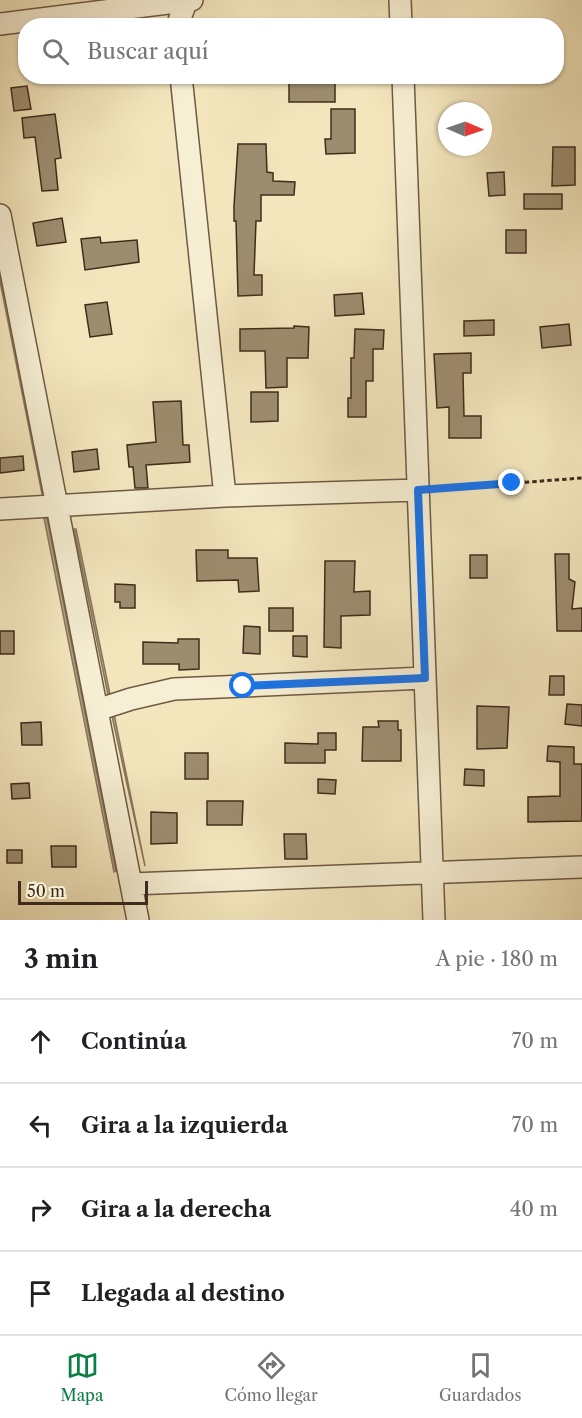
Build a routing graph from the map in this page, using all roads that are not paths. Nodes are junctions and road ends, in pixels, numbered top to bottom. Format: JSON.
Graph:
{"nodes":[{"id":1,"x":187,"y":0,"type":"edge"},
{"id":2,"x":192,"y":0,"type":"edge"},
{"id":3,"x":400,"y":0,"type":"edge"},
{"id":4,"x":47,"y":18,"type":"edge"},
{"id":5,"x":180,"y":18,"type":"edge"},
{"id":6,"x":401,"y":18,"type":"edge"},
{"id":7,"x":18,"y":22,"type":"edge"},
{"id":8,"x":0,"y":24,"type":"edge"},
{"id":9,"x":182,"y":84,"type":"edge"},
{"id":10,"x":403,"y":84,"type":"edge"},
{"id":11,"x":0,"y":215,"type":"edge"},
{"id":12,"x":418,"y":490,"type":"junction"},
{"id":13,"x":225,"y":496,"type":"junction"},
{"id":14,"x":57,"y":506,"type":"junction"},
{"id":15,"x":0,"y":509,"type":"edge"},
{"id":16,"x":425,"y":678,"type":"junction"},
{"id":17,"x":97,"y":710,"type":"junction"},
{"id":18,"x":582,"y":867,"type":"edge"},
{"id":19,"x":433,"y":872,"type":"junction"},
{"id":20,"x":131,"y":884,"type":"junction"},
{"id":21,"x":138,"y":920,"type":"edge"},
{"id":22,"x":434,"y":920,"type":"edge"}],
"edges":[{"from":1,"to":2,"type":"street"},
{"from":1,"to":4,"type":"street"},
{"from":1,"to":5,"type":"street"},
{"from":3,"to":6,"type":"street"},
{"from":7,"to":8,"type":"street"},
{"from":9,"to":13,"type":"street"},
{"from":10,"to":12,"type":"street"},
{"from":11,"to":14,"type":"street"},
{"from":12,"to":13,"type":"street"},
{"from":12,"to":16,"type":"street"},
{"from":13,"to":14,"type":"street"},
{"from":14,"to":15,"type":"street"},
{"from":14,"to":17,"type":"street"},
{"from":16,"to":17,"type":"street"},
{"from":16,"to":19,"type":"street"},
{"from":17,"to":20,"type":"street"},
{"from":18,"to":19,"type":"street"},
{"from":19,"to":20,"type":"street"},
{"from":19,"to":22,"type":"street"},
{"from":20,"to":21,"type":"street"}]}
